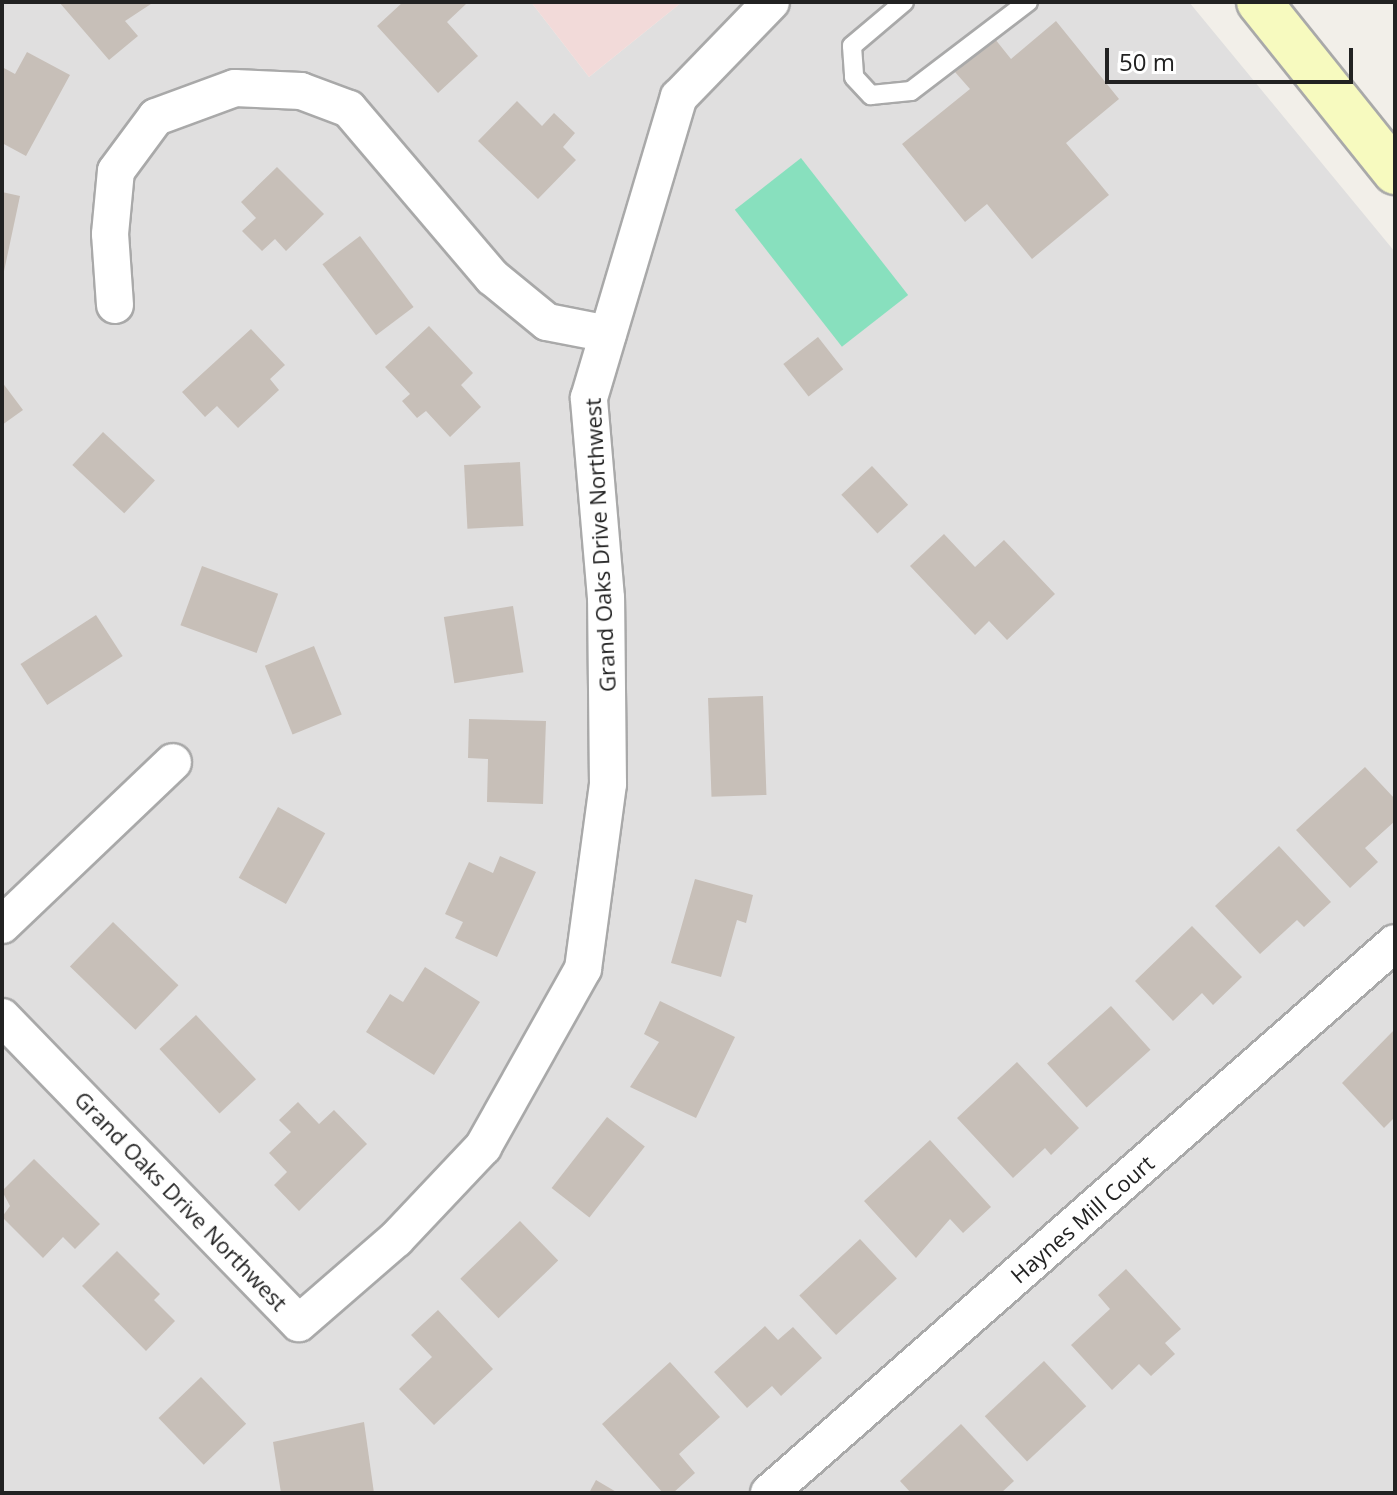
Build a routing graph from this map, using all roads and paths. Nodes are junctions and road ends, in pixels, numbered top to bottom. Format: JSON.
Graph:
{"nodes":[{"id":1,"x":771,"y":2,"type":"edge"},
{"id":2,"x":904,"y":2,"type":"edge"},
{"id":3,"x":1028,"y":2,"type":"edge"},
{"id":4,"x":1259,"y":2,"type":"edge"},
{"id":5,"x":1395,"y":172,"type":"edge"},
{"id":6,"x":115,"y":305,"type":"dead end"},
{"id":7,"x":608,"y":334,"type":"junction"},
{"id":8,"x":173,"y":762,"type":"dead end"},
{"id":9,"x":2,"y":925,"type":"edge"},
{"id":10,"x":1395,"y":943,"type":"edge"},
{"id":11,"x":2,"y":1017,"type":"edge"},
{"id":12,"x":769,"y":1493,"type":"edge"}],
"edges":[{"from":1,"to":7,"type":"street","name":"Grand Oaks Drive Northwest"},
{"from":2,"to":3,"type":"lane"},
{"from":4,"to":5,"type":"street"},
{"from":6,"to":7,"type":"street"},
{"from":7,"to":11,"type":"street","name":"Grand Oaks Drive Northwest"},
{"from":8,"to":9,"type":"street"},
{"from":10,"to":12,"type":"street","name":"Haynes Mill Court"}]}
